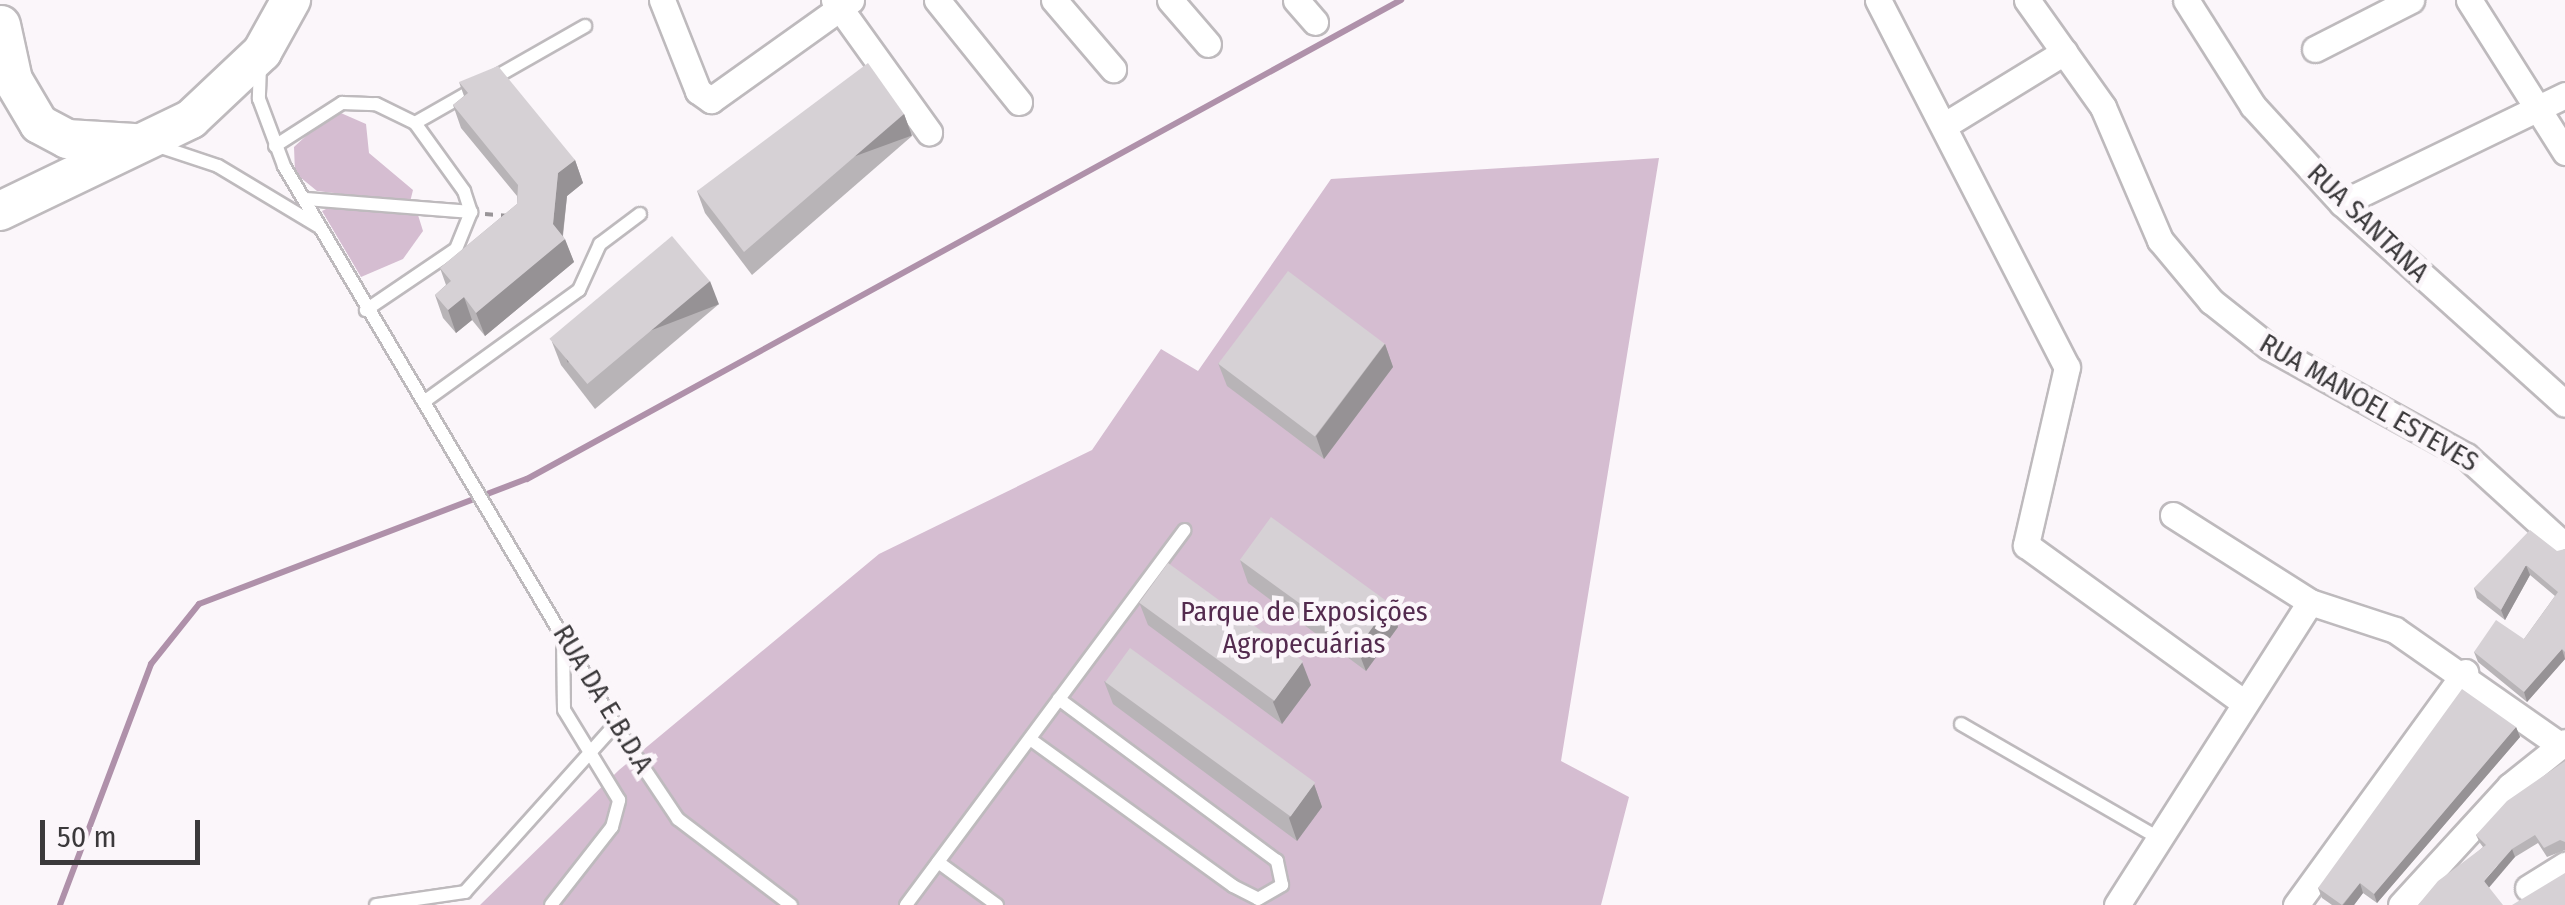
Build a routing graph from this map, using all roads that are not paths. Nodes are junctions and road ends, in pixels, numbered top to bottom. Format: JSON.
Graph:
{"nodes":[{"id":1,"x":290,"y":0,"type":"edge"},
{"id":2,"x":662,"y":0,"type":"edge"},
{"id":3,"x":936,"y":0,"type":"edge"},
{"id":4,"x":1054,"y":0,"type":"edge"},
{"id":5,"x":1170,"y":0,"type":"edge"},
{"id":6,"x":1296,"y":0,"type":"edge"},
{"id":7,"x":1878,"y":0,"type":"edge"},
{"id":8,"x":2027,"y":0,"type":"edge"},
{"id":9,"x":2411,"y":0,"type":"edge"},
{"id":10,"x":2469,"y":0,"type":"edge"},
{"id":11,"x":841,"y":3,"type":"edge"},
{"id":12,"x":2191,"y":9,"type":"edge"},
{"id":13,"x":4,"y":18,"type":"edge"},
{"id":14,"x":1315,"y":22,"type":"dead end"},
{"id":15,"x":586,"y":26,"type":"dead end"},
{"id":16,"x":1208,"y":44,"type":"dead end"},
{"id":17,"x":2316,"y":49,"type":"dead end"},
{"id":18,"x":262,"y":52,"type":"junction"},
{"id":19,"x":2064,"y":52,"type":"junction"},
{"id":20,"x":1112,"y":69,"type":"dead end"},
{"id":21,"x":2565,"y":95,"type":"edge"},
{"id":22,"x":1020,"y":102,"type":"dead end"},
{"id":23,"x":2540,"y":108,"type":"junction"},
{"id":24,"x":415,"y":122,"type":"junction"},
{"id":25,"x":1945,"y":125,"type":"junction"},
{"id":26,"x":930,"y":132,"type":"dead end"},
{"id":27,"x":151,"y":144,"type":"junction"},
{"id":28,"x":275,"y":146,"type":"junction"},
{"id":29,"x":2565,"y":152,"type":"edge"},
{"id":30,"x":306,"y":199,"type":"junction"},
{"id":31,"x":2342,"y":203,"type":"junction"},
{"id":32,"x":0,"y":211,"type":"edge"},
{"id":33,"x":470,"y":212,"type":"junction"},
{"id":34,"x":640,"y":214,"type":"dead end"},
{"id":35,"x":324,"y":230,"type":"junction"},
{"id":36,"x":366,"y":310,"type":"junction"},
{"id":37,"x":426,"y":401,"type":"junction"},
{"id":38,"x":2565,"y":404,"type":"edge"},
{"id":39,"x":2173,"y":516,"type":"dead end"},
{"id":40,"x":1184,"y":530,"type":"dead end"},
{"id":41,"x":2565,"y":546,"type":"edge"},
{"id":42,"x":2310,"y":602,"type":"junction"},
{"id":43,"x":563,"y":635,"type":"junction"},
{"id":44,"x":2465,"y":672,"type":"junction"},
{"id":45,"x":1060,"y":699,"type":"junction"},
{"id":46,"x":2244,"y":702,"type":"junction"},
{"id":47,"x":1961,"y":724,"type":"dead end"},
{"id":48,"x":615,"y":725,"type":"junction"},
{"id":49,"x":1030,"y":739,"type":"junction"},
{"id":50,"x":2562,"y":744,"type":"edge"},
{"id":51,"x":590,"y":753,"type":"junction"},
{"id":52,"x":2155,"y":836,"type":"junction"},
{"id":53,"x":938,"y":862,"type":"junction"},
{"id":54,"x":2565,"y":864,"type":"edge"},
{"id":55,"x":2528,"y":888,"type":"dead end"},
{"id":56,"x":376,"y":905,"type":"edge"},
{"id":57,"x":551,"y":905,"type":"edge"},
{"id":58,"x":792,"y":905,"type":"edge"},
{"id":59,"x":906,"y":905,"type":"edge"},
{"id":60,"x":998,"y":905,"type":"edge"},
{"id":61,"x":2117,"y":905,"type":"edge"},
{"id":62,"x":2296,"y":905,"type":"edge"},
{"id":63,"x":2401,"y":905,"type":"edge"}],
"edges":[{"from":1,"to":18,"type":"main road"},
{"from":2,"to":11,"type":"street"},
{"from":3,"to":22,"type":"street"},
{"from":4,"to":20,"type":"street"},
{"from":5,"to":16,"type":"street"},
{"from":6,"to":14,"type":"street"},
{"from":7,"to":25,"type":"street"},
{"from":8,"to":19,"type":"street","name":"RUA MANOEL ESTEVES"},
{"from":9,"to":17,"type":"street"},
{"from":10,"to":23,"type":"street"},
{"from":11,"to":26,"type":"street"},
{"from":12,"to":31,"type":"street","name":"RUA SANTANA"},
{"from":13,"to":27,"type":"main road"},
{"from":15,"to":24,"type":"lane"},
{"from":18,"to":27,"type":"main road"},
{"from":18,"to":28,"type":"lane","name":"RUA DA E.B.D.A"},
{"from":19,"to":25,"type":"street"},
{"from":19,"to":41,"type":"street","name":"RUA MANOEL ESTEVES"},
{"from":21,"to":23,"type":"street"},
{"from":23,"to":29,"type":"street"},
{"from":23,"to":31,"type":"street"},
{"from":24,"to":28,"type":"lane"},
{"from":24,"to":33,"type":"lane"},
{"from":25,"to":46,"type":"street"},
{"from":27,"to":32,"type":"main road"},
{"from":27,"to":35,"type":"lane"},
{"from":28,"to":30,"type":"lane","name":"RUA DA E.B.D.A"},
{"from":30,"to":33,"type":"lane"},
{"from":30,"to":35,"type":"lane","name":"RUA DA E.B.D.A"},
{"from":31,"to":38,"type":"street","name":"RUA SANTANA"},
{"from":33,"to":36,"type":"lane"},
{"from":34,"to":37,"type":"lane"},
{"from":35,"to":36,"type":"lane","name":"RUA DA E.B.D.A"},
{"from":36,"to":37,"type":"lane","name":"RUA DA E.B.D.A"},
{"from":37,"to":43,"type":"lane","name":"RUA DA E.B.D.A"},
{"from":39,"to":42,"type":"street"},
{"from":40,"to":45,"type":"lane"},
{"from":42,"to":44,"type":"street"},
{"from":42,"to":46,"type":"street"},
{"from":43,"to":48,"type":"lane","name":"RUA DA E.B.D.A"},
{"from":43,"to":51,"type":"lane"},
{"from":44,"to":50,"type":"street"},
{"from":44,"to":62,"type":"street"},
{"from":45,"to":49,"type":"lane"},
{"from":45,"to":49,"type":"lane"},
{"from":46,"to":52,"type":"street"},
{"from":47,"to":52,"type":"lane"},
{"from":48,"to":51,"type":"lane"},
{"from":48,"to":58,"type":"lane","name":"RUA DA E.B.D.A"},
{"from":49,"to":53,"type":"lane"},
{"from":50,"to":63,"type":"street"},
{"from":51,"to":56,"type":"lane"},
{"from":51,"to":57,"type":"lane"},
{"from":52,"to":61,"type":"street"},
{"from":53,"to":59,"type":"lane"},
{"from":53,"to":60,"type":"lane"},
{"from":54,"to":55,"type":"street"}]}
